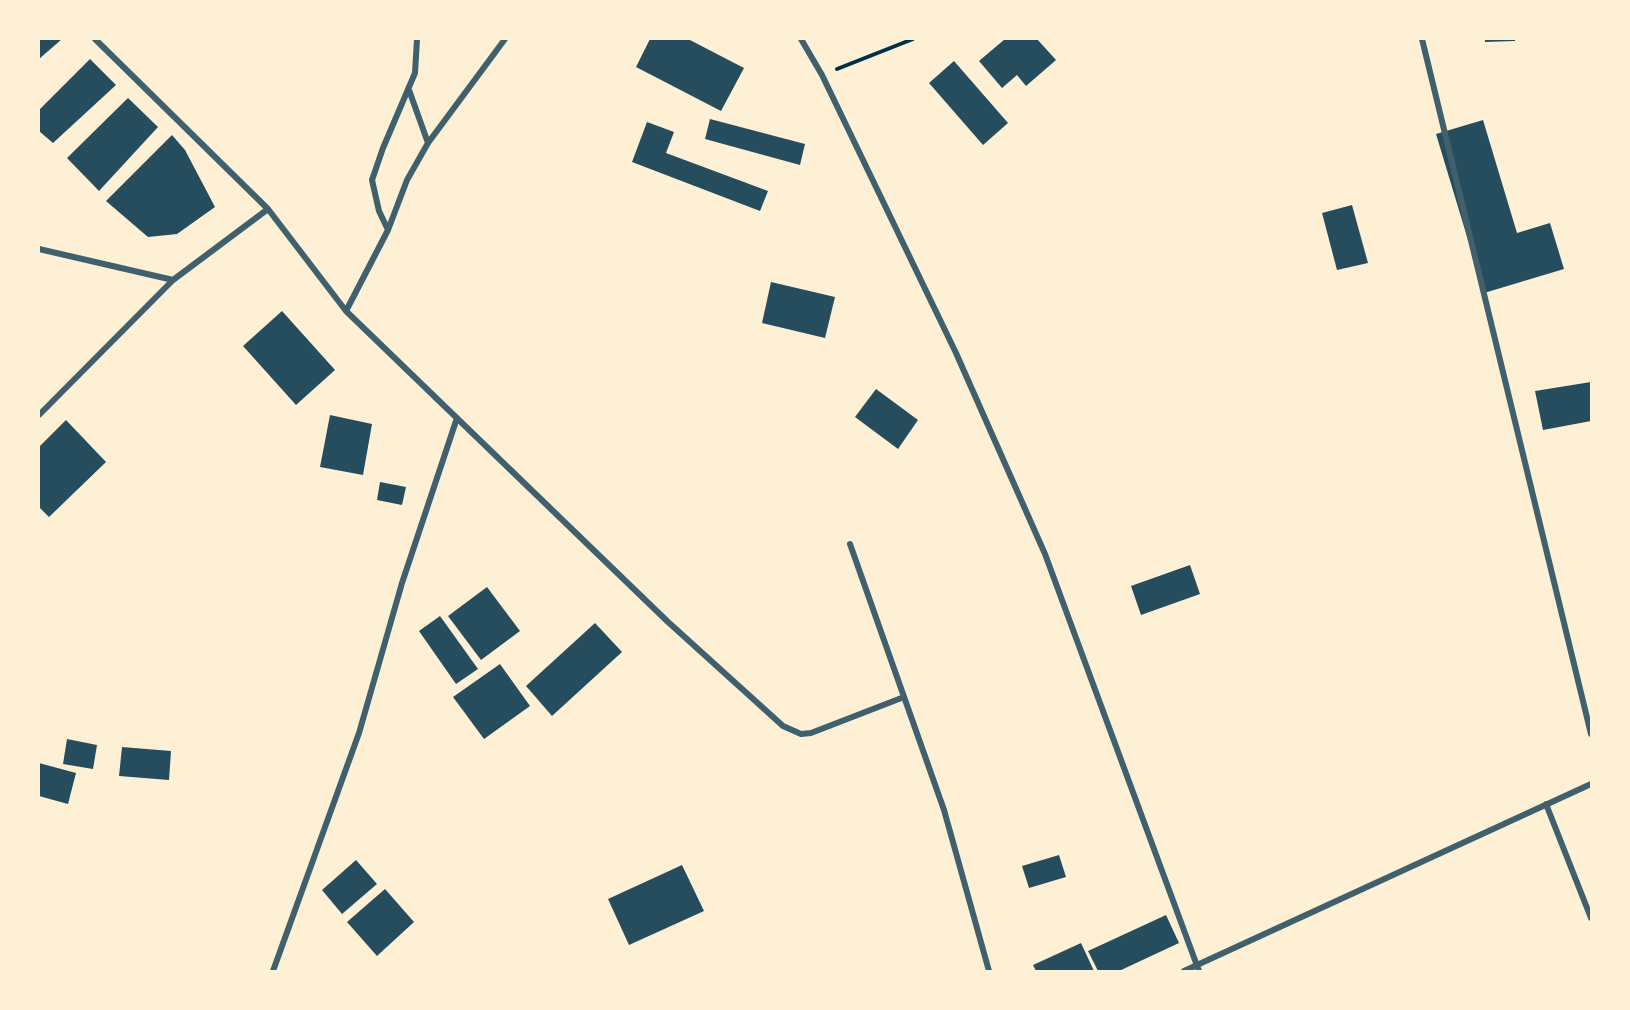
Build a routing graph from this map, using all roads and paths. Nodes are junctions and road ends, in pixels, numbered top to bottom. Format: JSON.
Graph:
{"nodes":[{"id":1,"x":95,"y":39,"type":"edge"},
{"id":2,"x":417,"y":39,"type":"edge"},
{"id":3,"x":505,"y":39,"type":"edge"},
{"id":4,"x":801,"y":39,"type":"edge"},
{"id":5,"x":913,"y":39,"type":"edge"},
{"id":6,"x":1422,"y":39,"type":"edge"},
{"id":7,"x":822,"y":75,"type":"junction"},
{"id":8,"x":409,"y":90,"type":"junction"},
{"id":9,"x":428,"y":143,"type":"junction"},
{"id":10,"x":268,"y":209,"type":"junction"},
{"id":11,"x":388,"y":230,"type":"junction"},
{"id":12,"x":39,"y":249,"type":"edge"},
{"id":13,"x":173,"y":280,"type":"junction"},
{"id":14,"x":346,"y":310,"type":"junction"},
{"id":15,"x":39,"y":415,"type":"edge"},
{"id":16,"x":457,"y":418,"type":"junction"},
{"id":17,"x":850,"y":544,"type":"dead end"},
{"id":18,"x":904,"y":697,"type":"junction"},
{"id":19,"x":1591,"y":734,"type":"edge"},
{"id":20,"x":1591,"y":784,"type":"edge"},
{"id":21,"x":1546,"y":804,"type":"junction"},
{"id":22,"x":1591,"y":918,"type":"edge"},
{"id":23,"x":1198,"y":968,"type":"edge"},
{"id":24,"x":273,"y":971,"type":"edge"},
{"id":25,"x":989,"y":971,"type":"edge"},
{"id":26,"x":1184,"y":971,"type":"edge"}],
"edges":[{"from":1,"to":10,"type":"street"},
{"from":2,"to":8,"type":"street"},
{"from":3,"to":9,"type":"street"},
{"from":4,"to":7,"type":"street"},
{"from":5,"to":7,"type":"path"},
{"from":6,"to":19,"type":"street"},
{"from":7,"to":23,"type":"street"},
{"from":8,"to":9,"type":"street"},
{"from":8,"to":11,"type":"street"},
{"from":9,"to":11,"type":"street"},
{"from":10,"to":13,"type":"street"},
{"from":10,"to":14,"type":"street"},
{"from":11,"to":14,"type":"street"},
{"from":12,"to":13,"type":"street"},
{"from":13,"to":15,"type":"street"},
{"from":14,"to":16,"type":"street"},
{"from":16,"to":18,"type":"street"},
{"from":16,"to":24,"type":"street"},
{"from":17,"to":18,"type":"street"},
{"from":18,"to":25,"type":"street"},
{"from":20,"to":21,"type":"street"},
{"from":21,"to":22,"type":"street"},
{"from":21,"to":23,"type":"street"},
{"from":23,"to":26,"type":"street"}]}
